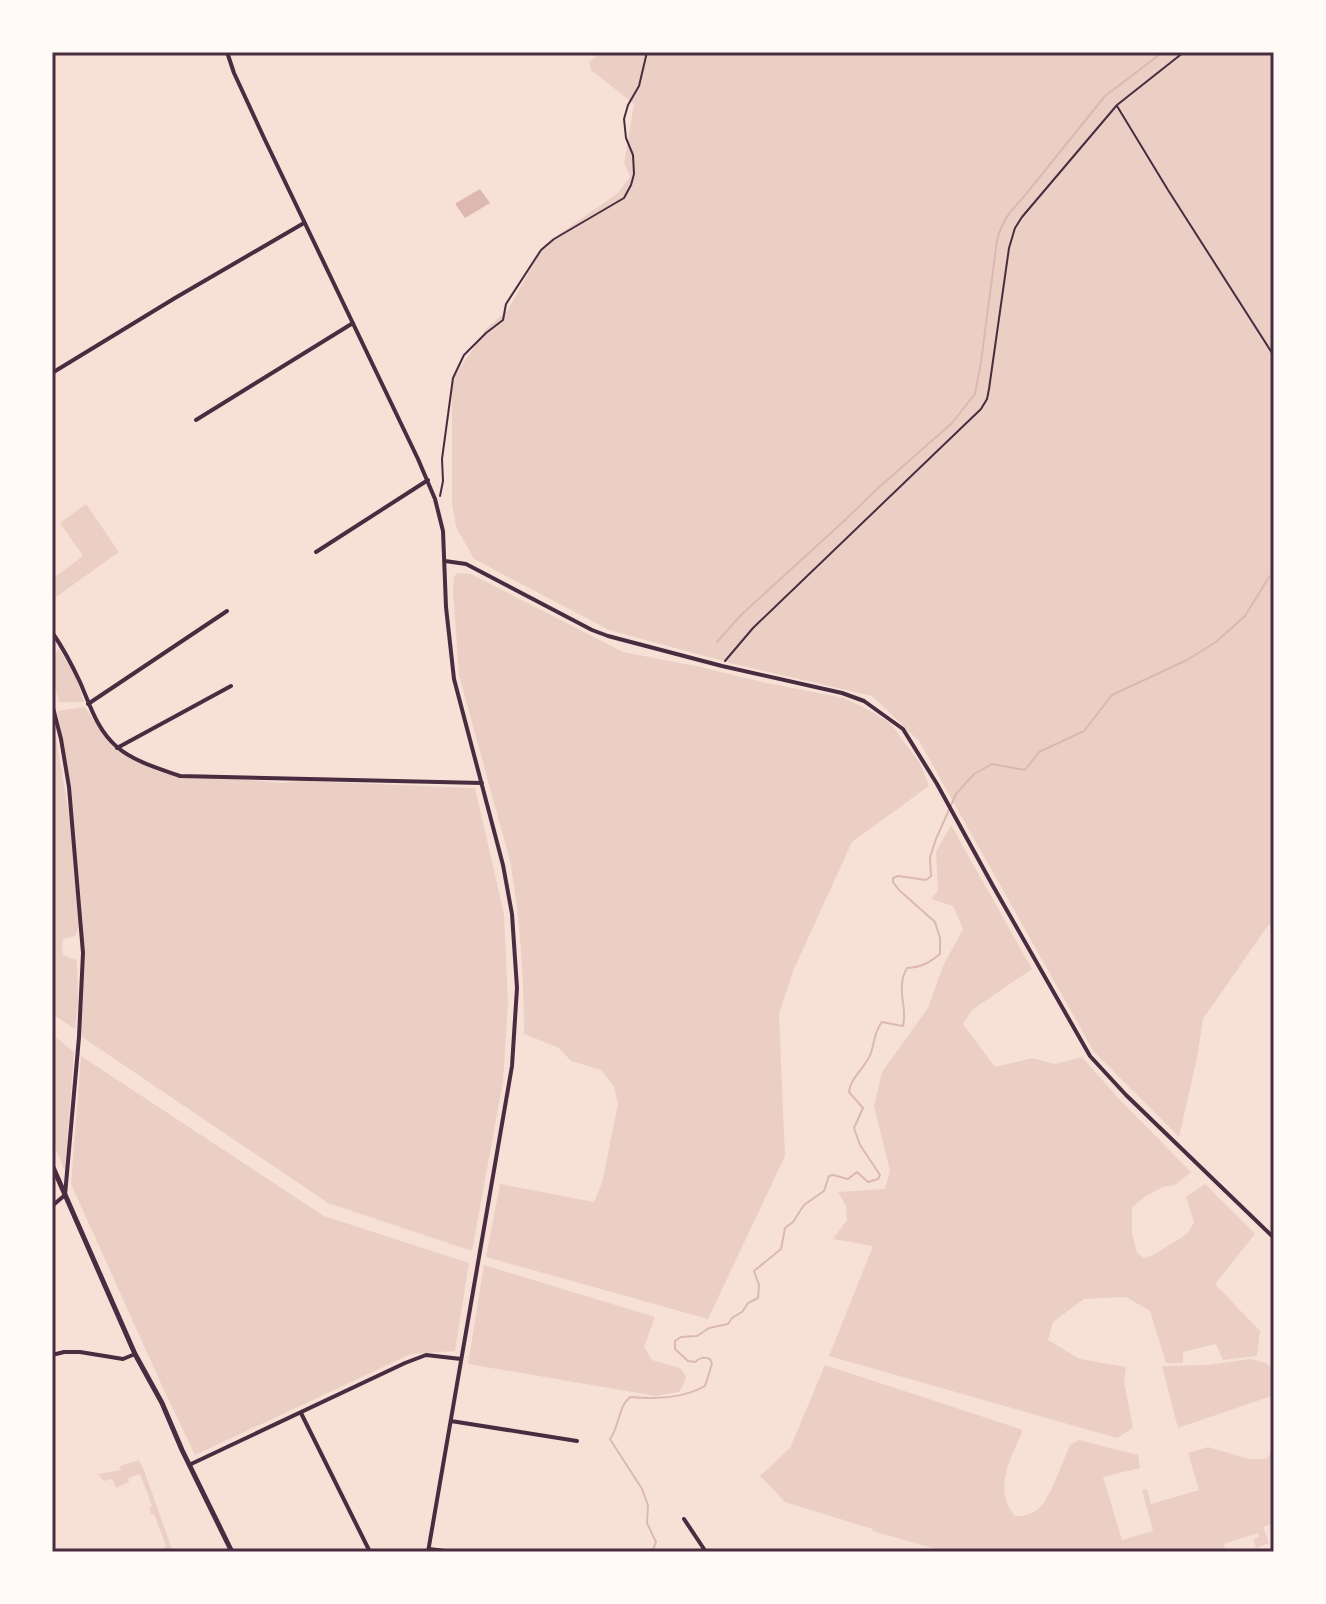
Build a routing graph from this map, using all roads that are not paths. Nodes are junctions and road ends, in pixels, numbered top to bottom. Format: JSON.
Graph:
{"nodes":[{"id":1,"x":227,"y":52,"type":"edge"},
{"id":2,"x":304,"y":223,"type":"junction"},
{"id":3,"x":353,"y":323,"type":"junction"},
{"id":4,"x":52,"y":373,"type":"edge"},
{"id":5,"x":196,"y":420,"type":"dead end"},
{"id":6,"x":428,"y":480,"type":"junction"},
{"id":7,"x":316,"y":552,"type":"dead end"},
{"id":8,"x":445,"y":561,"type":"junction"},
{"id":9,"x":227,"y":611,"type":"dead end"},
{"id":10,"x":52,"y":632,"type":"edge"},
{"id":11,"x":231,"y":686,"type":"dead end"},
{"id":12,"x":52,"y":704,"type":"edge"},
{"id":13,"x":88,"y":704,"type":"junction"},
{"id":14,"x":117,"y":748,"type":"junction"},
{"id":15,"x":482,"y":783,"type":"junction"},
{"id":16,"x":52,"y":1165,"type":"edge"},
{"id":17,"x":65,"y":1195,"type":"junction"},
{"id":18,"x":52,"y":1206,"type":"edge"},
{"id":19,"x":1274,"y":1238,"type":"edge"},
{"id":20,"x":135,"y":1354,"type":"junction"},
{"id":21,"x":52,"y":1355,"type":"edge"},
{"id":22,"x":461,"y":1359,"type":"junction"},
{"id":23,"x":301,"y":1413,"type":"junction"},
{"id":24,"x":451,"y":1421,"type":"junction"},
{"id":25,"x":577,"y":1441,"type":"dead end"},
{"id":26,"x":189,"y":1465,"type":"junction"},
{"id":27,"x":684,"y":1519,"type":"dead end"},
{"id":28,"x":429,"y":1550,"type":"edge"},
{"id":29,"x":232,"y":1552,"type":"edge"},
{"id":30,"x":370,"y":1552,"type":"edge"},
{"id":31,"x":453,"y":1552,"type":"edge"},
{"id":32,"x":706,"y":1552,"type":"edge"}],
"edges":[{"from":1,"to":2,"type":"street"},
{"from":2,"to":3,"type":"street"},
{"from":2,"to":4,"type":"street"},
{"from":3,"to":5,"type":"street"},
{"from":3,"to":6,"type":"street"},
{"from":6,"to":7,"type":"street"},
{"from":6,"to":8,"type":"street"},
{"from":8,"to":15,"type":"street"},
{"from":8,"to":19,"type":"street"},
{"from":9,"to":13,"type":"street"},
{"from":10,"to":13,"type":"street"},
{"from":11,"to":14,"type":"street"},
{"from":12,"to":17,"type":"street"},
{"from":13,"to":14,"type":"street"},
{"from":14,"to":15,"type":"street"},
{"from":15,"to":22,"type":"street"},
{"from":16,"to":17,"type":"main road"},
{"from":17,"to":18,"type":"street"},
{"from":17,"to":20,"type":"main road"},
{"from":20,"to":21,"type":"street"},
{"from":20,"to":26,"type":"main road"},
{"from":22,"to":23,"type":"street"},
{"from":22,"to":24,"type":"street"},
{"from":23,"to":26,"type":"street"},
{"from":23,"to":30,"type":"street"},
{"from":24,"to":25,"type":"street"},
{"from":24,"to":28,"type":"street"},
{"from":26,"to":29,"type":"main road"},
{"from":27,"to":32,"type":"street"},
{"from":28,"to":31,"type":"street"}]}
